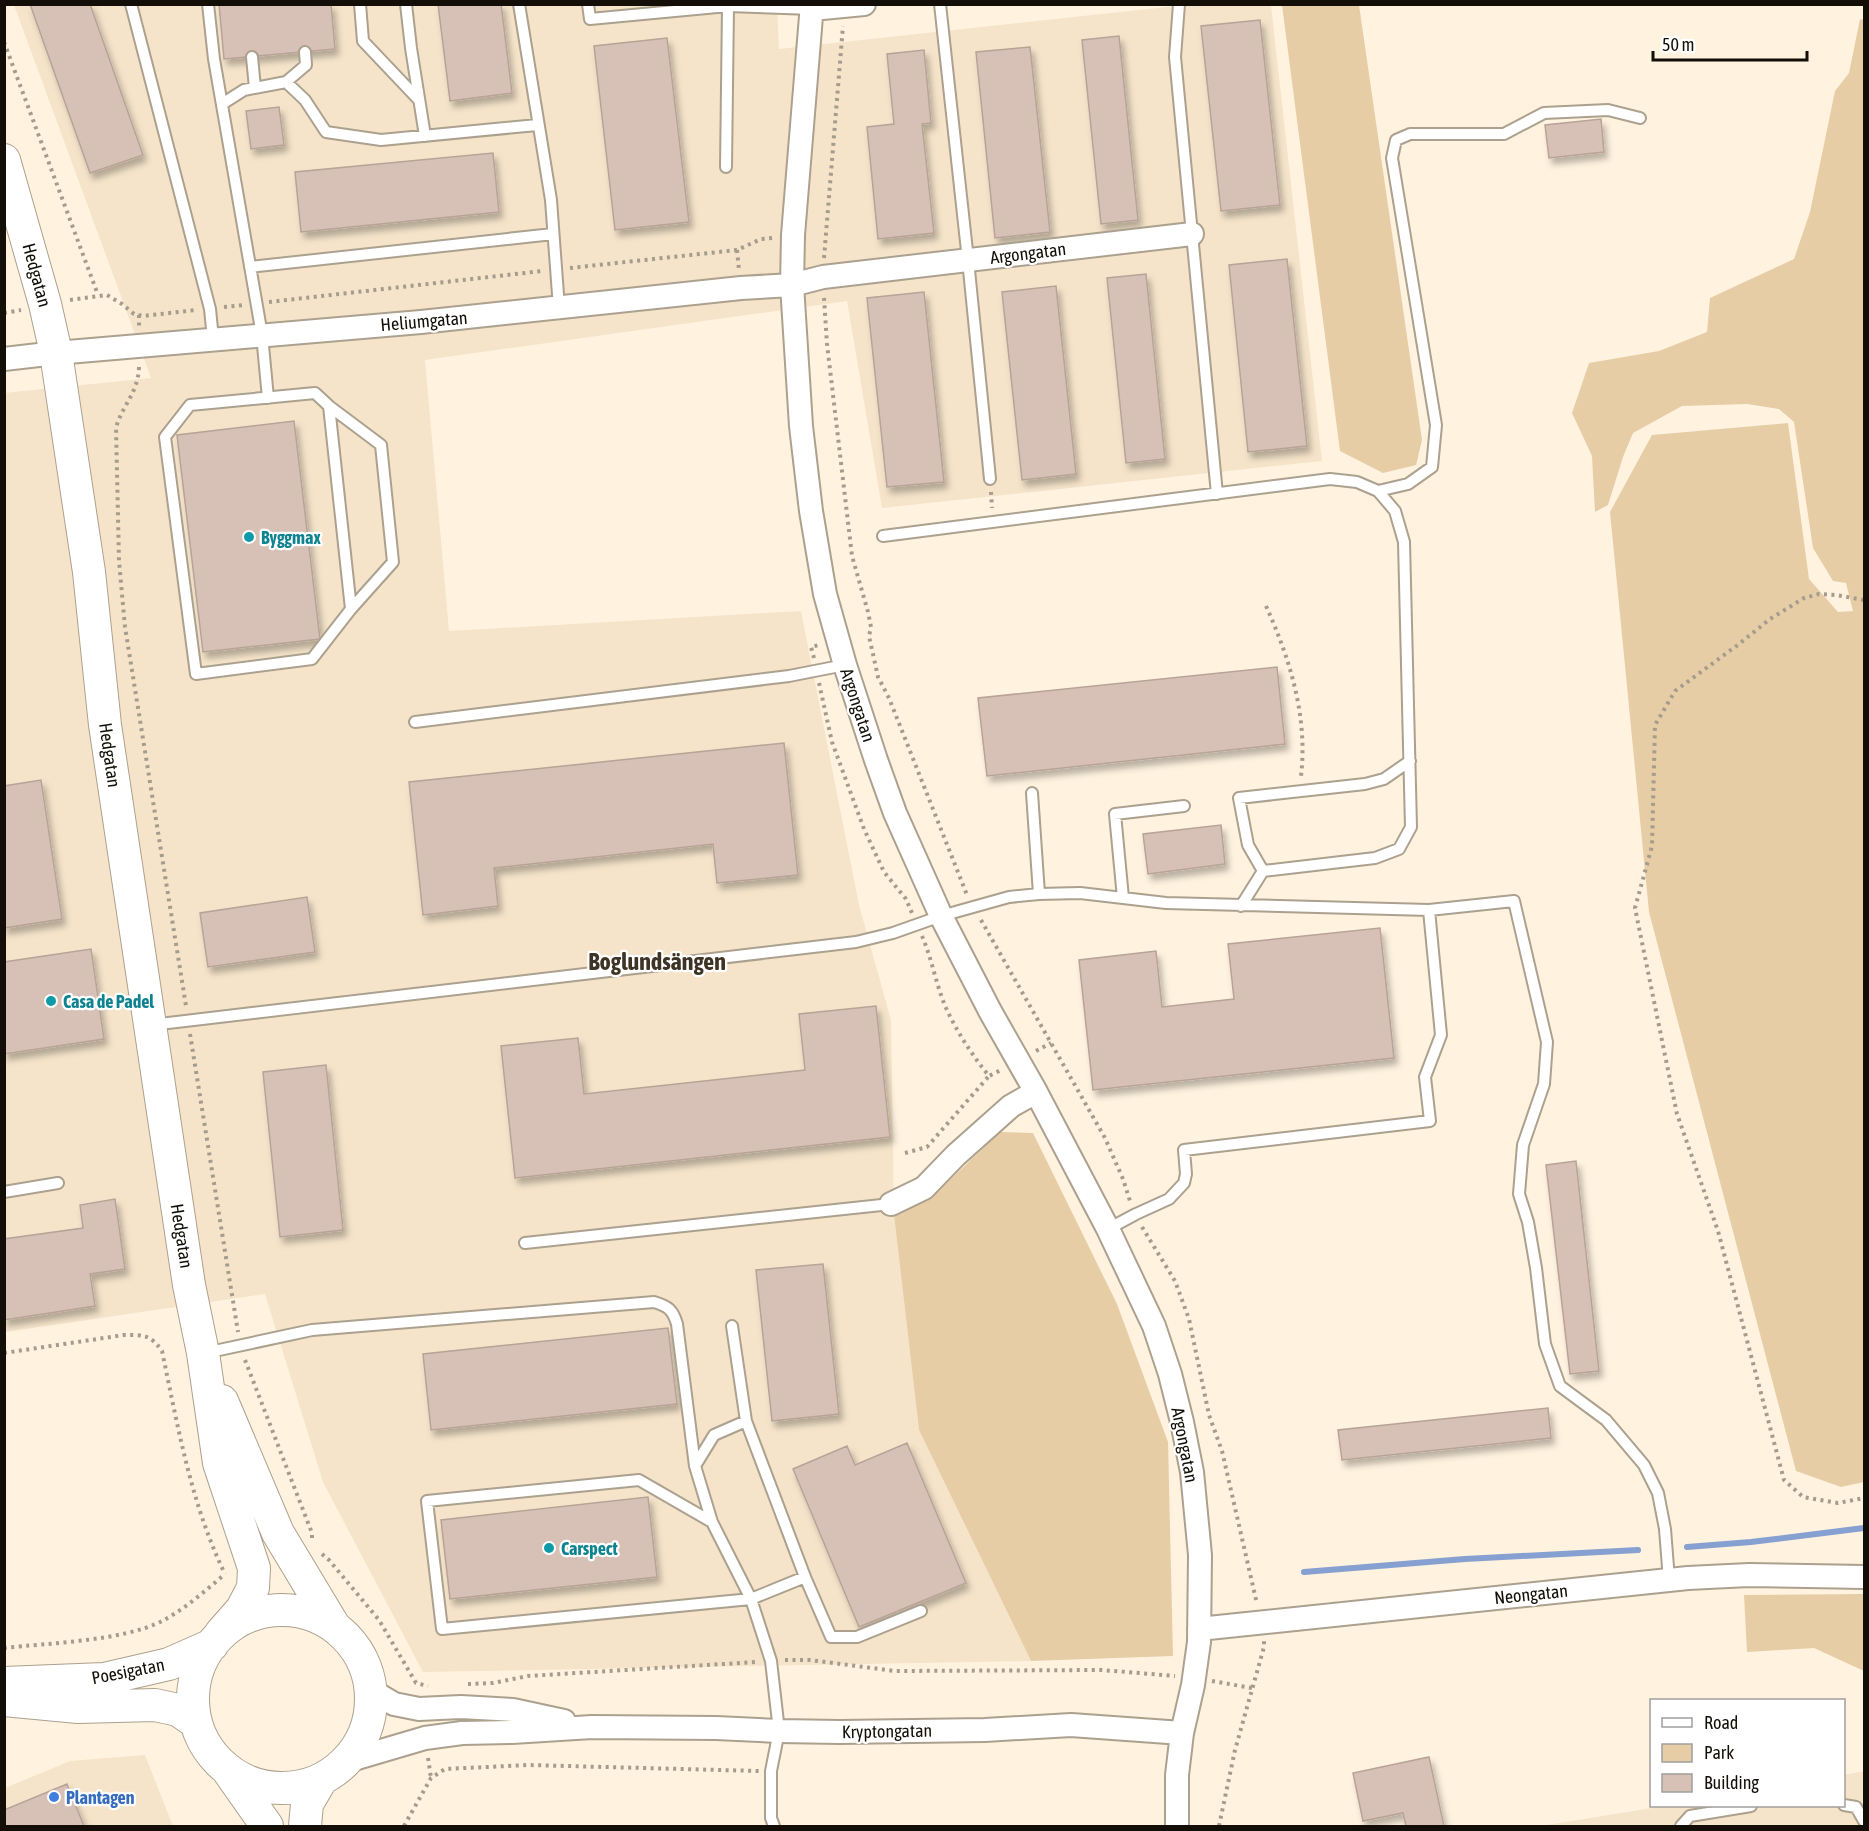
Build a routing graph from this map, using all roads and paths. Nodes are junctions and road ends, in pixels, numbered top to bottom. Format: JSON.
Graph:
{"nodes":[{"id":1,"x":131,"y":4,"type":"edge"},
{"id":2,"x":208,"y":4,"type":"edge"},
{"id":3,"x":360,"y":4,"type":"edge"},
{"id":4,"x":406,"y":4,"type":"edge"},
{"id":5,"x":519,"y":4,"type":"edge"},
{"id":6,"x":588,"y":4,"type":"edge"},
{"id":7,"x":940,"y":4,"type":"edge"},
{"id":8,"x":1179,"y":4,"type":"edge"},
{"id":9,"x":728,"y":6,"type":"edge"},
{"id":10,"x":854,"y":6,"type":"edge"},
{"id":11,"x":812,"y":7,"type":"edge"},
{"id":12,"x":4,"y":42,"type":"edge"},
{"id":13,"x":305,"y":52,"type":"dead end"},
{"id":14,"x":252,"y":57,"type":"dead end"},
{"id":15,"x":286,"y":82,"type":"junction"},
{"id":16,"x":255,"y":88,"type":"junction"},
{"id":17,"x":419,"y":100,"type":"junction"},
{"id":18,"x":222,"y":104,"type":"junction"},
{"id":19,"x":1640,"y":118,"type":"dead end"},
{"id":20,"x":537,"y":125,"type":"junction"},
{"id":21,"x":425,"y":136,"type":"junction"},
{"id":22,"x":4,"y":160,"type":"edge"},
{"id":23,"x":726,"y":167,"type":"dead end"},
{"id":24,"x":553,"y":234,"type":"junction"},
{"id":25,"x":1192,"y":234,"type":"junction"},
{"id":26,"x":793,"y":235,"type":"junction"},
{"id":27,"x":968,"y":260,"type":"junction"},
{"id":28,"x":250,"y":267,"type":"junction"},
{"id":29,"x":556,"y":270,"type":"junction"},
{"id":30,"x":823,"y":277,"type":"junction"},
{"id":31,"x":792,"y":285,"type":"junction"},
{"id":32,"x":256,"y":303,"type":"junction"},
{"id":33,"x":559,"y":308,"type":"junction"},
{"id":34,"x":210,"y":309,"type":"junction"},
{"id":35,"x":139,"y":315,"type":"junction"},
{"id":36,"x":262,"y":335,"type":"junction"},
{"id":37,"x":213,"y":339,"type":"junction"},
{"id":38,"x":139,"y":346,"type":"junction"},
{"id":39,"x":56,"y":353,"type":"junction"},
{"id":40,"x":4,"y":359,"type":"edge"},
{"id":41,"x":268,"y":398,"type":"junction"},
{"id":42,"x":329,"y":406,"type":"junction"},
{"id":43,"x":990,"y":479,"type":"joint"},
{"id":44,"x":1378,"y":491,"type":"junction"},
{"id":45,"x":1217,"y":494,"type":"junction"},
{"id":46,"x":993,"y":522,"type":"junction"},
{"id":47,"x":883,"y":536,"type":"dead end"},
{"id":48,"x":1864,"y":600,"type":"edge"},
{"id":49,"x":1266,"y":606,"type":"dead end"},
{"id":50,"x":351,"y":609,"type":"junction"},
{"id":51,"x":845,"y":665,"type":"junction"},
{"id":52,"x":415,"y":722,"type":"dead end"},
{"id":53,"x":1410,"y":761,"type":"junction"},
{"id":54,"x":1299,"y":791,"type":"junction"},
{"id":55,"x":1032,"y":793,"type":"dead end"},
{"id":56,"x":1185,"y":806,"type":"dead end"},
{"id":57,"x":1263,"y":871,"type":"junction"},
{"id":58,"x":962,"y":886,"type":"dead end"},
{"id":59,"x":1039,"y":894,"type":"junction"},
{"id":60,"x":1123,"y":898,"type":"junction"},
{"id":61,"x":1240,"y":906,"type":"junction"},
{"id":62,"x":1429,"y":910,"type":"junction"},
{"id":63,"x":941,"y":916,"type":"junction"},
{"id":64,"x":988,"y":933,"type":"dead end"},
{"id":65,"x":188,"y":1020,"type":"junction"},
{"id":66,"x":150,"y":1025,"type":"junction"},
{"id":67,"x":989,"y":1076,"type":"dead end"},
{"id":68,"x":1036,"y":1092,"type":"junction"},
{"id":69,"x":906,"y":1153,"type":"dead end"},
{"id":70,"x":58,"y":1183,"type":"dead end"},
{"id":71,"x":4,"y":1192,"type":"edge"},
{"id":72,"x":1129,"y":1198,"type":"dead end"},
{"id":73,"x":891,"y":1204,"type":"joint"},
{"id":74,"x":1108,"y":1229,"type":"junction"},
{"id":75,"x":1145,"y":1233,"type":"dead end"},
{"id":76,"x":525,"y":1243,"type":"dead end"},
{"id":77,"x":732,"y":1326,"type":"dead end"},
{"id":78,"x":242,"y":1345,"type":"junction"},
{"id":79,"x":4,"y":1353,"type":"edge"},
{"id":80,"x":202,"y":1353,"type":"junction"},
{"id":81,"x":746,"y":1421,"type":"junction"},
{"id":82,"x":695,"y":1466,"type":"junction"},
{"id":83,"x":1864,"y":1498,"type":"edge"},
{"id":84,"x":712,"y":1522,"type":"junction"},
{"id":85,"x":312,"y":1547,"type":"dead end"},
{"id":86,"x":320,"y":1553,"type":"dead end"},
{"id":87,"x":235,"y":1571,"type":"dead end"},
{"id":88,"x":225,"y":1574,"type":"junction"},
{"id":89,"x":805,"y":1577,"type":"junction"},
{"id":90,"x":1864,"y":1577,"type":"edge"},
{"id":91,"x":1669,"y":1580,"type":"junction"},
{"id":92,"x":751,"y":1599,"type":"junction"},
{"id":93,"x":921,"y":1611,"type":"dead end"},
{"id":94,"x":1261,"y":1622,"type":"junction"},
{"id":95,"x":334,"y":1626,"type":"junction"},
{"id":96,"x":1199,"y":1629,"type":"junction"},
{"id":97,"x":217,"y":1639,"type":"junction"},
{"id":98,"x":4,"y":1648,"type":"edge"},
{"id":99,"x":789,"y":1660,"type":"dead end"},
{"id":100,"x":755,"y":1662,"type":"dead end"},
{"id":101,"x":1178,"y":1676,"type":"dead end"},
{"id":102,"x":1218,"y":1682,"type":"dead end"},
{"id":103,"x":4,"y":1683,"type":"edge"},
{"id":104,"x":462,"y":1685,"type":"dead end"},
{"id":105,"x":432,"y":1687,"type":"dead end"},
{"id":106,"x":1252,"y":1689,"type":"junction"},
{"id":107,"x":372,"y":1691,"type":"junction"},
{"id":108,"x":4,"y":1700,"type":"edge"},
{"id":109,"x":195,"y":1721,"type":"junction"},
{"id":110,"x":592,"y":1727,"type":"junction"},
{"id":111,"x":779,"y":1731,"type":"junction"},
{"id":112,"x":1182,"y":1733,"type":"junction"},
{"id":113,"x":428,"y":1755,"type":"dead end"},
{"id":114,"x":347,"y":1761,"type":"junction"},
{"id":115,"x":771,"y":1771,"type":"junction"},
{"id":116,"x":229,"y":1772,"type":"junction"},
{"id":117,"x":431,"y":1778,"type":"junction"},
{"id":118,"x":321,"y":1780,"type":"junction"},
{"id":119,"x":1845,"y":1805,"type":"edge"},
{"id":120,"x":1745,"y":1807,"type":"edge"},
{"id":121,"x":1864,"y":1821,"type":"edge"},
{"id":122,"x":267,"y":1827,"type":"edge"},
{"id":123,"x":305,"y":1827,"type":"edge"},
{"id":124,"x":404,"y":1827,"type":"edge"},
{"id":125,"x":774,"y":1827,"type":"edge"},
{"id":126,"x":1177,"y":1827,"type":"edge"},
{"id":127,"x":1219,"y":1827,"type":"edge"},
{"id":128,"x":1681,"y":1827,"type":"edge"}],
"edges":[{"from":1,"to":34,"type":"lane"},
{"from":2,"to":18,"type":"lane"},
{"from":3,"to":17,"type":"lane"},
{"from":4,"to":17,"type":"lane"},
{"from":5,"to":20,"type":"lane"},
{"from":6,"to":9,"type":"lane"},
{"from":7,"to":27,"type":"lane"},
{"from":8,"to":25,"type":"lane"},
{"from":9,"to":11,"type":"lane"},
{"from":9,"to":23,"type":"lane"},
{"from":10,"to":11,"type":"street"},
{"from":10,"to":30,"type":"path"},
{"from":11,"to":26,"type":"street","name":"Argongatan"},
{"from":12,"to":35,"type":"path"},
{"from":13,"to":15,"type":"lane"},
{"from":14,"to":16,"type":"lane"},
{"from":15,"to":16,"type":"lane"},
{"from":15,"to":21,"type":"lane"},
{"from":16,"to":18,"type":"lane"},
{"from":17,"to":21,"type":"lane"},
{"from":18,"to":28,"type":"lane"},
{"from":19,"to":44,"type":"lane"},
{"from":20,"to":21,"type":"lane"},
{"from":20,"to":24,"type":"lane"},
{"from":22,"to":39,"type":"street","name":"Hedgatan"},
{"from":24,"to":28,"type":"lane"},
{"from":24,"to":29,"type":"lane"},
{"from":25,"to":27,"type":"street","name":"Argongatan"},
{"from":25,"to":45,"type":"lane"},
{"from":26,"to":29,"type":"path"},
{"from":26,"to":31,"type":"street","name":"Argongatan"},
{"from":27,"to":30,"type":"street","name":"Argongatan"},
{"from":27,"to":43,"type":"lane"},
{"from":28,"to":32,"type":"lane"},
{"from":29,"to":32,"type":"path"},
{"from":29,"to":33,"type":"lane"},
{"from":30,"to":31,"type":"street","name":"Argongatan"},
{"from":30,"to":58,"type":"path"},
{"from":31,"to":33,"type":"street","name":"Heliumgatan"},
{"from":31,"to":51,"type":"street","name":"Argongatan"},
{"from":32,"to":34,"type":"path"},
{"from":32,"to":36,"type":"lane"},
{"from":33,"to":36,"type":"street","name":"Heliumgatan"},
{"from":34,"to":35,"type":"path"},
{"from":34,"to":37,"type":"lane"},
{"from":35,"to":38,"type":"path"},
{"from":36,"to":37,"type":"street","name":"Heliumgatan"},
{"from":36,"to":41,"type":"lane"},
{"from":37,"to":38,"type":"street","name":"Heliumgatan"},
{"from":38,"to":39,"type":"street","name":"Heliumgatan"},
{"from":38,"to":65,"type":"path"},
{"from":39,"to":40,"type":"street","name":"Heliumgatan"},
{"from":39,"to":66,"type":"street","name":"Hedgatan"},
{"from":41,"to":42,"type":"lane"},
{"from":41,"to":50,"type":"lane"},
{"from":42,"to":50,"type":"lane"},
{"from":42,"to":50,"type":"lane"},
{"from":43,"to":46,"type":"path"},
{"from":44,"to":45,"type":"lane"},
{"from":44,"to":53,"type":"lane"},
{"from":45,"to":46,"type":"lane"},
{"from":46,"to":47,"type":"lane"},
{"from":48,"to":83,"type":"path"},
{"from":49,"to":54,"type":"path"},
{"from":51,"to":52,"type":"lane"},
{"from":51,"to":63,"type":"street","name":"Argongatan"},
{"from":53,"to":54,"type":"lane"},
{"from":53,"to":57,"type":"lane"},
{"from":54,"to":57,"type":"lane"},
{"from":55,"to":59,"type":"lane"},
{"from":56,"to":60,"type":"lane"},
{"from":57,"to":61,"type":"lane"},
{"from":59,"to":60,"type":"lane"},
{"from":59,"to":63,"type":"lane"},
{"from":60,"to":61,"type":"lane"},
{"from":61,"to":62,"type":"lane"},
{"from":62,"to":74,"type":"lane"},
{"from":62,"to":91,"type":"lane"},
{"from":63,"to":65,"type":"lane"},
{"from":63,"to":68,"type":"street","name":"Argongatan"},
{"from":64,"to":72,"type":"path"},
{"from":65,"to":66,"type":"lane"},
{"from":65,"to":78,"type":"path"},
{"from":66,"to":80,"type":"street","name":"Hedgatan"},
{"from":67,"to":69,"type":"path"},
{"from":68,"to":73,"type":"street"},
{"from":68,"to":74,"type":"street","name":"Argongatan"},
{"from":70,"to":71,"type":"lane"},
{"from":73,"to":76,"type":"lane"},
{"from":74,"to":96,"type":"street","name":"Argongatan"},
{"from":75,"to":94,"type":"path"},
{"from":77,"to":81,"type":"lane"},
{"from":78,"to":80,"type":"lane"},
{"from":78,"to":82,"type":"lane"},
{"from":78,"to":85,"type":"path"},
{"from":79,"to":88,"type":"path"},
{"from":80,"to":95,"type":"street","name":"Hedgatan"},
{"from":80,"to":97,"type":"street","name":"Hedgatan"},
{"from":81,"to":82,"type":"lane"},
{"from":81,"to":89,"type":"lane"},
{"from":82,"to":84,"type":"lane"},
{"from":84,"to":92,"type":"lane"},
{"from":84,"to":92,"type":"lane"},
{"from":86,"to":105,"type":"path"},
{"from":87,"to":88,"type":"path"},
{"from":88,"to":98,"type":"path"},
{"from":89,"to":92,"type":"lane"},
{"from":89,"to":93,"type":"lane"},
{"from":90,"to":91,"type":"street","name":"Neongatan"},
{"from":91,"to":94,"type":"street","name":"Neongatan"},
{"from":92,"to":111,"type":"lane"},
{"from":94,"to":96,"type":"street","name":"Neongatan"},
{"from":94,"to":106,"type":"path"},
{"from":95,"to":97,"type":"street"},
{"from":95,"to":107,"type":"street"},
{"from":96,"to":112,"type":"street","name":"Argongatan"},
{"from":97,"to":103,"type":"street","name":"Poesigatan"},
{"from":97,"to":109,"type":"street"},
{"from":99,"to":101,"type":"path"},
{"from":100,"to":104,"type":"path"},
{"from":102,"to":106,"type":"path"},
{"from":106,"to":127,"type":"path"},
{"from":107,"to":110,"type":"street","name":"Kryptongatan"},
{"from":107,"to":114,"type":"street"},
{"from":108,"to":109,"type":"street","name":"Poesigatan"},
{"from":109,"to":116,"type":"street"},
{"from":110,"to":111,"type":"street","name":"Kryptongatan"},
{"from":110,"to":114,"type":"street","name":"Kryptongatan"},
{"from":111,"to":112,"type":"street","name":"Kryptongatan"},
{"from":111,"to":115,"type":"lane"},
{"from":112,"to":126,"type":"street","name":"Argongatan"},
{"from":113,"to":117,"type":"path"},
{"from":114,"to":118,"type":"street"},
{"from":115,"to":117,"type":"path"},
{"from":115,"to":125,"type":"lane"},
{"from":116,"to":118,"type":"street"},
{"from":116,"to":122,"type":"street"},
{"from":117,"to":124,"type":"path"},
{"from":118,"to":123,"type":"street"},
{"from":119,"to":121,"type":"lane"},
{"from":120,"to":128,"type":"lane"}]}
